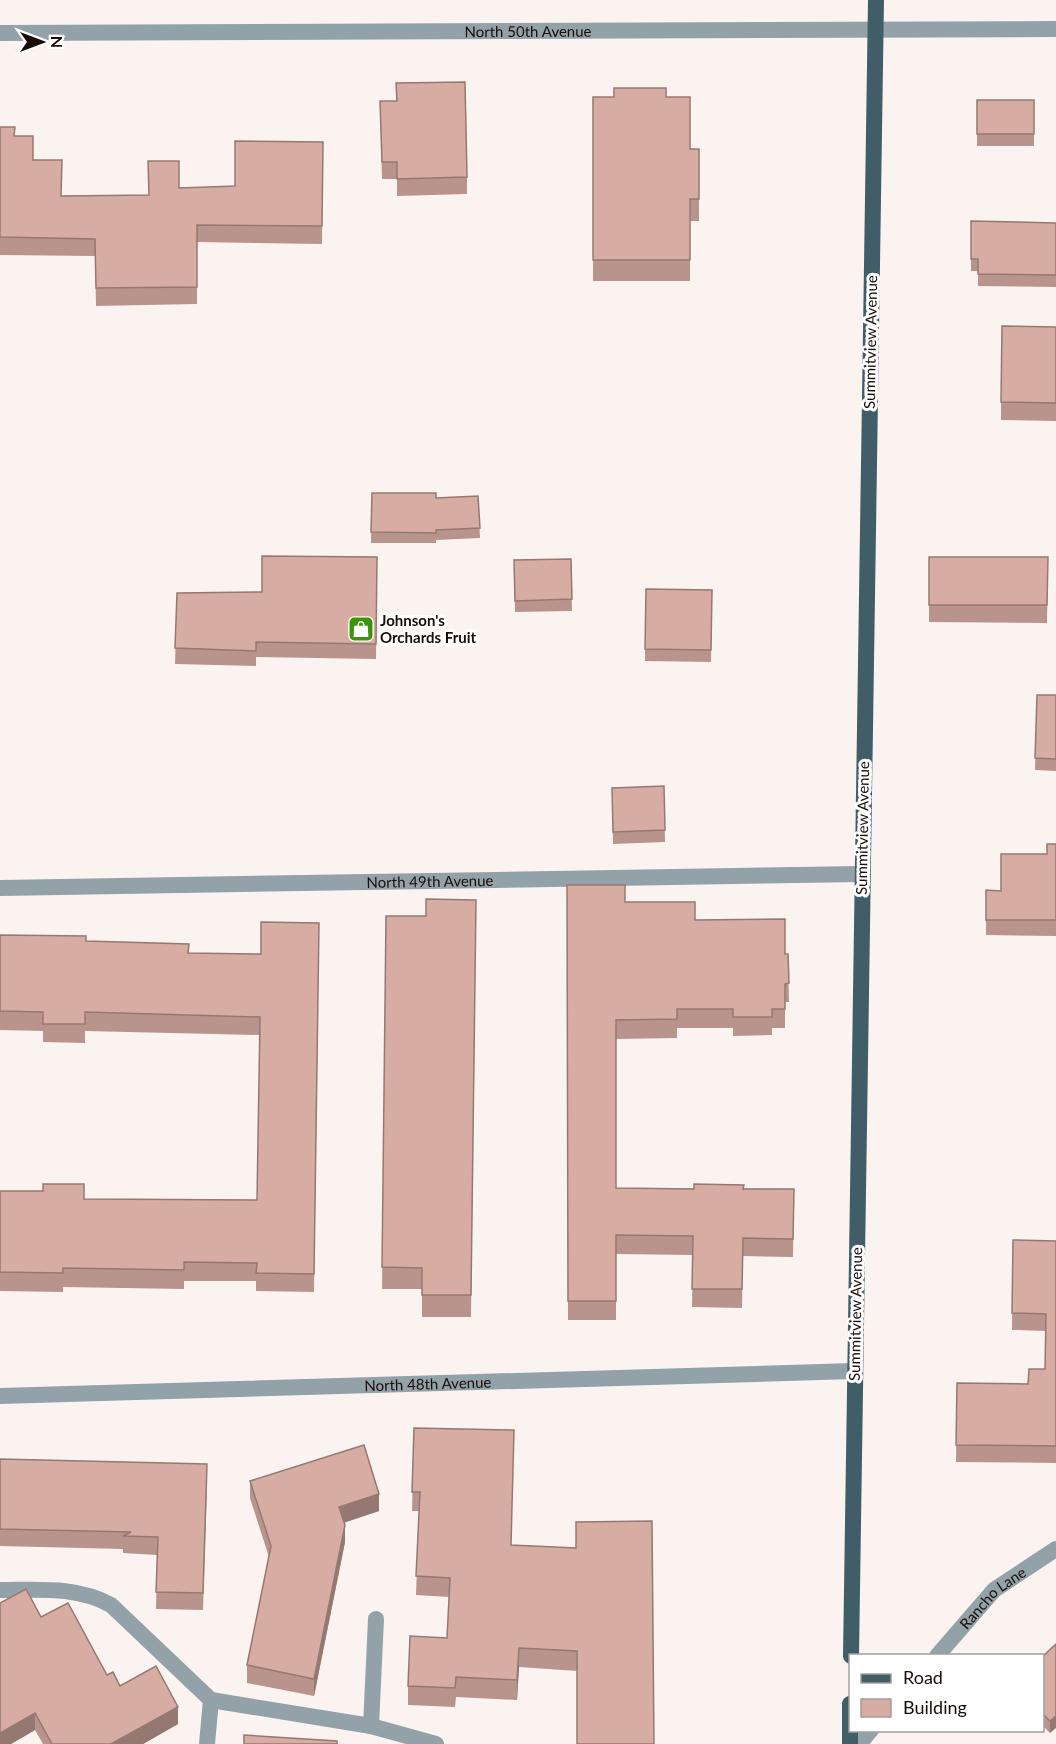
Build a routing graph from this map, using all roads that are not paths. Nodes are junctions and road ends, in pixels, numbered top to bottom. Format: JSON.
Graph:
{"nodes":[{"id":1,"x":876,"y":0,"type":"edge"},
{"id":2,"x":876,"y":29,"type":"junction"},
{"id":3,"x":1056,"y":29,"type":"edge"},
{"id":4,"x":0,"y":33,"type":"edge"},
{"id":5,"x":861,"y":874,"type":"junction"},
{"id":6,"x":0,"y":888,"type":"edge"},
{"id":7,"x":854,"y":1371,"type":"junction"},
{"id":8,"x":0,"y":1396,"type":"edge"},
{"id":9,"x":1056,"y":1549,"type":"edge"},
{"id":10,"x":0,"y":1590,"type":"edge"},
{"id":11,"x":376,"y":1619,"type":"dead end"},
{"id":12,"x":851,"y":1654,"type":"edge"},
{"id":13,"x":939,"y":1654,"type":"edge"},
{"id":14,"x":211,"y":1700,"type":"junction"},
{"id":15,"x":371,"y":1726,"type":"junction"},
{"id":16,"x":870,"y":1732,"type":"edge"},
{"id":17,"x":207,"y":1744,"type":"edge"},
{"id":18,"x":436,"y":1744,"type":"edge"},
{"id":19,"x":859,"y":1744,"type":"edge"}],
"edges":[{"from":1,"to":2,"type":"main road","name":"Summitview Avenue"},
{"from":2,"to":3,"type":"street","name":"North 50th Avenue"},
{"from":2,"to":4,"type":"street","name":"North 50th Avenue"},
{"from":2,"to":5,"type":"main road","name":"Summitview Avenue"},
{"from":5,"to":6,"type":"street","name":"North 49th Avenue"},
{"from":5,"to":7,"type":"main road","name":"Summitview Avenue"},
{"from":7,"to":8,"type":"street","name":"North 48th Avenue"},
{"from":7,"to":12,"type":"main road","name":"Summitview Avenue"},
{"from":9,"to":13,"type":"street","name":"Rancho Lane"},
{"from":10,"to":14,"type":"street"},
{"from":11,"to":15,"type":"street"},
{"from":14,"to":15,"type":"street"},
{"from":14,"to":17,"type":"street"},
{"from":15,"to":18,"type":"street"},
{"from":16,"to":19,"type":"street"}]}
